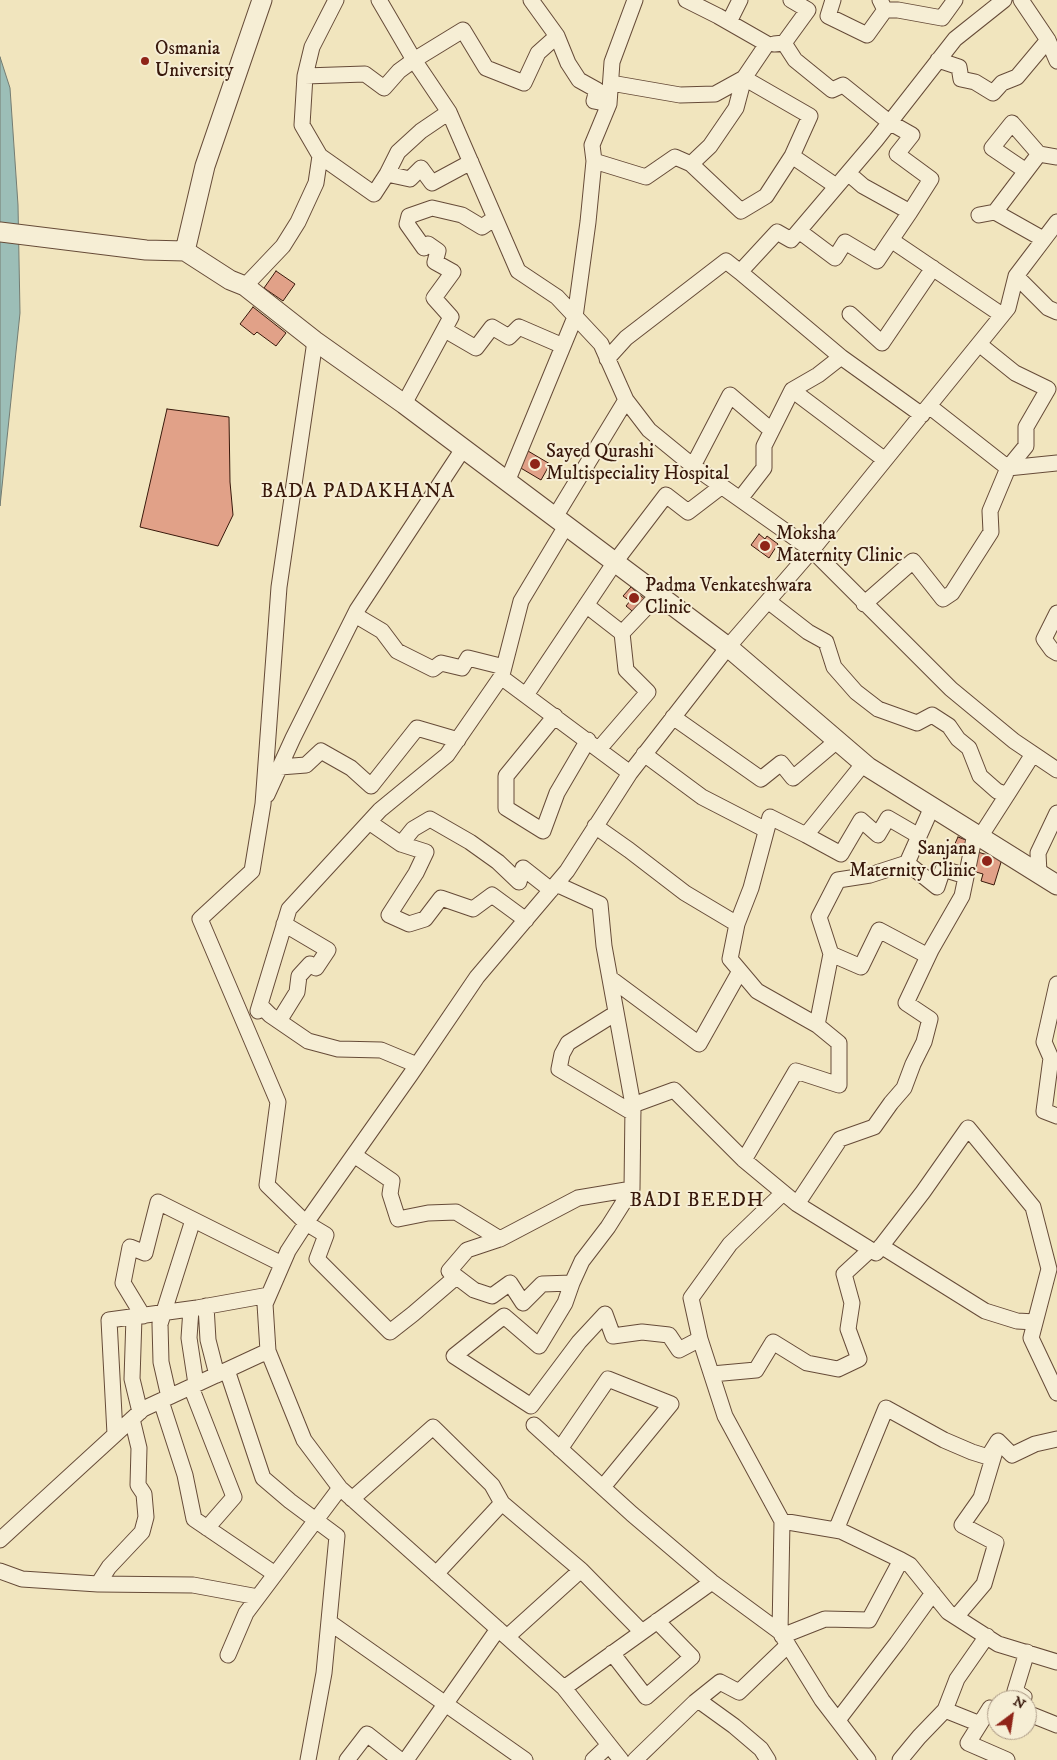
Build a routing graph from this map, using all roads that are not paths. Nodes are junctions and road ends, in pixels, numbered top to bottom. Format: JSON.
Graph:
{"nodes":[{"id":1,"x":262,"y":0,"type":"edge"},
{"id":2,"x":379,"y":0,"type":"edge"},
{"id":3,"x":531,"y":0,"type":"edge"},
{"id":4,"x":635,"y":0,"type":"edge"},
{"id":5,"x":686,"y":0,"type":"edge"},
{"id":6,"x":740,"y":0,"type":"edge"},
{"id":7,"x":791,"y":0,"type":"edge"},
{"id":8,"x":833,"y":0,"type":"edge"},
{"id":9,"x":955,"y":0,"type":"edge"},
{"id":10,"x":1004,"y":0,"type":"edge"},
{"id":11,"x":1021,"y":0,"type":"edge"},
{"id":12,"x":335,"y":1,"type":"edge"},
{"id":13,"x":710,"y":5,"type":"edge"},
{"id":14,"x":882,"y":5,"type":"edge"},
{"id":15,"x":729,"y":22,"type":"junction"},
{"id":16,"x":558,"y":36,"type":"junction"},
{"id":17,"x":1048,"y":40,"type":"junction"},
{"id":18,"x":784,"y":43,"type":"junction"},
{"id":19,"x":767,"y":44,"type":"junction"},
{"id":20,"x":414,"y":60,"type":"junction"},
{"id":21,"x":938,"y":60,"type":"junction"},
{"id":22,"x":1057,"y":61,"type":"edge"},
{"id":23,"x":306,"y":76,"type":"junction"},
{"id":24,"x":744,"y":78,"type":"junction"},
{"id":25,"x":611,"y":83,"type":"junction"},
{"id":26,"x":609,"y":104,"type":"junction"},
{"id":27,"x":449,"y":112,"type":"junction"},
{"id":28,"x":889,"y":122,"type":"junction"},
{"id":29,"x":1039,"y":154,"type":"junction"},
{"id":30,"x":320,"y":156,"type":"junction"},
{"id":31,"x":792,"y":156,"type":"junction"},
{"id":32,"x":1057,"y":157,"type":"edge"},
{"id":33,"x":594,"y":161,"type":"junction"},
{"id":34,"x":471,"y":162,"type":"junction"},
{"id":35,"x":691,"y":164,"type":"junction"},
{"id":36,"x":1026,"y":171,"type":"junction"},
{"id":37,"x":848,"y":173,"type":"junction"},
{"id":38,"x":387,"y":174,"type":"junction"},
{"id":39,"x":836,"y":186,"type":"junction"},
{"id":40,"x":910,"y":212,"type":"junction"},
{"id":41,"x":995,"y":212,"type":"junction"},
{"id":42,"x":979,"y":215,"type":"dead end"},
{"id":43,"x":495,"y":218,"type":"junction"},
{"id":44,"x":1057,"y":222,"type":"edge"},
{"id":45,"x":799,"y":231,"type":"junction"},
{"id":46,"x":0,"y":232,"type":"edge"},
{"id":47,"x":891,"y":240,"type":"junction"},
{"id":48,"x":1043,"y":240,"type":"junction"},
{"id":49,"x":185,"y":251,"type":"junction"},
{"id":50,"x":933,"y":268,"type":"junction"},
{"id":51,"x":740,"y":272,"type":"junction"},
{"id":52,"x":1016,"y":276,"type":"junction"},
{"id":53,"x":245,"y":286,"type":"junction"},
{"id":54,"x":1057,"y":312,"type":"edge"},
{"id":55,"x":850,"y":314,"type":"dead end"},
{"id":56,"x":1002,"y":315,"type":"junction"},
{"id":57,"x":575,"y":317,"type":"junction"},
{"id":58,"x":445,"y":330,"type":"junction"},
{"id":59,"x":315,"y":341,"type":"junction"},
{"id":60,"x":979,"y":344,"type":"junction"},
{"id":61,"x":563,"y":346,"type":"junction"},
{"id":62,"x":841,"y":357,"type":"junction"},
{"id":63,"x":607,"y":359,"type":"junction"},
{"id":64,"x":792,"y":390,"type":"junction"},
{"id":65,"x":626,"y":400,"type":"junction"},
{"id":66,"x":404,"y":404,"type":"junction"},
{"id":67,"x":926,"y":411,"type":"junction"},
{"id":68,"x":772,"y":430,"type":"junction"},
{"id":69,"x":463,"y":449,"type":"junction"},
{"id":70,"x":885,"y":460,"type":"junction"},
{"id":71,"x":1057,"y":464,"type":"edge"},
{"id":72,"x":693,"y":466,"type":"junction"},
{"id":73,"x":1008,"y":468,"type":"junction"},
{"id":74,"x":507,"y":482,"type":"junction"},
{"id":75,"x":722,"y":486,"type":"junction"},
{"id":76,"x":740,"y":500,"type":"junction"},
{"id":77,"x":561,"y":522,"type":"junction"},
{"id":78,"x":812,"y":550,"type":"junction"},
{"id":79,"x":615,"y":562,"type":"junction"},
{"id":80,"x":658,"y":595,"type":"junction"},
{"id":81,"x":768,"y":601,"type":"junction"},
{"id":82,"x":864,"y":604,"type":"junction"},
{"id":83,"x":586,"y":605,"type":"junction"},
{"id":84,"x":1057,"y":613,"type":"edge"},
{"id":85,"x":355,"y":614,"type":"junction"},
{"id":86,"x":622,"y":633,"type":"junction"},
{"id":87,"x":728,"y":647,"type":"junction"},
{"id":88,"x":1057,"y":653,"type":"edge"},
{"id":89,"x":503,"y":672,"type":"junction"},
{"id":90,"x":526,"y":695,"type":"junction"},
{"id":91,"x":555,"y":716,"type":"junction"},
{"id":92,"x":673,"y":717,"type":"junction"},
{"id":93,"x":458,"y":740,"type":"junction"},
{"id":94,"x":838,"y":740,"type":"junction"},
{"id":95,"x":593,"y":745,"type":"junction"},
{"id":96,"x":644,"y":754,"type":"junction"},
{"id":97,"x":1033,"y":754,"type":"junction"},
{"id":98,"x":864,"y":763,"type":"junction"},
{"id":99,"x":280,"y":767,"type":"junction"},
{"id":100,"x":1057,"y":770,"type":"edge"},
{"id":101,"x":630,"y":772,"type":"junction"},
{"id":102,"x":1007,"y":795,"type":"junction"},
{"id":103,"x":263,"y":804,"type":"junction"},
{"id":104,"x":932,"y":806,"type":"junction"},
{"id":105,"x":1057,"y":813,"type":"edge"},
{"id":106,"x":370,"y":822,"type":"junction"},
{"id":107,"x":595,"y":826,"type":"junction"},
{"id":108,"x":766,"y":830,"type":"junction"},
{"id":109,"x":806,"y":835,"type":"junction"},
{"id":110,"x":978,"y":835,"type":"junction"},
{"id":111,"x":919,"y":836,"type":"junction"},
{"id":112,"x":401,"y":844,"type":"junction"},
{"id":113,"x":907,"y":863,"type":"junction"},
{"id":114,"x":1039,"y":873,"type":"junction"},
{"id":115,"x":966,"y":876,"type":"junction"},
{"id":116,"x":1057,"y":885,"type":"edge"},
{"id":117,"x":553,"y":887,"type":"junction"},
{"id":118,"x":526,"y":920,"type":"junction"},
{"id":119,"x":284,"y":924,"type":"junction"},
{"id":120,"x":737,"y":924,"type":"junction"},
{"id":121,"x":831,"y":954,"type":"junction"},
{"id":122,"x":928,"y":956,"type":"junction"},
{"id":123,"x":740,"y":971,"type":"junction"},
{"id":124,"x":610,"y":978,"type":"junction"},
{"id":125,"x":1057,"y":984,"type":"edge"},
{"id":126,"x":616,"y":1013,"type":"junction"},
{"id":127,"x":280,"y":1021,"type":"junction"},
{"id":128,"x":817,"y":1025,"type":"junction"},
{"id":129,"x":1052,"y":1028,"type":"edge"},
{"id":130,"x":417,"y":1065,"type":"junction"},
{"id":131,"x":633,"y":1109,"type":"junction"},
{"id":132,"x":1057,"y":1116,"type":"edge"},
{"id":133,"x":354,"y":1155,"type":"junction"},
{"id":134,"x":744,"y":1160,"type":"junction"},
{"id":135,"x":632,"y":1189,"type":"junction"},
{"id":136,"x":783,"y":1193,"type":"junction"},
{"id":137,"x":797,"y":1204,"type":"junction"},
{"id":138,"x":193,"y":1220,"type":"junction"},
{"id":139,"x":306,"y":1224,"type":"junction"},
{"id":140,"x":500,"y":1239,"type":"junction"},
{"id":141,"x":876,"y":1248,"type":"junction"},
{"id":142,"x":282,"y":1264,"type":"junction"},
{"id":143,"x":456,"y":1277,"type":"junction"},
{"id":144,"x":572,"y":1283,"type":"junction"},
{"id":145,"x":268,"y":1295,"type":"junction"},
{"id":146,"x":199,"y":1308,"type":"junction"},
{"id":147,"x":164,"y":1312,"type":"junction"},
{"id":148,"x":138,"y":1316,"type":"junction"},
{"id":149,"x":1035,"y":1322,"type":"junction"},
{"id":150,"x":700,"y":1339,"type":"junction"},
{"id":151,"x":268,"y":1351,"type":"junction"},
{"id":152,"x":222,"y":1372,"type":"junction"},
{"id":153,"x":712,"y":1374,"type":"junction"},
{"id":154,"x":194,"y":1386,"type":"junction"},
{"id":155,"x":1057,"y":1393,"type":"edge"},
{"id":156,"x":165,"y":1399,"type":"junction"},
{"id":157,"x":136,"y":1416,"type":"junction"},
{"id":158,"x":534,"y":1425,"type":"dead end"},
{"id":159,"x":115,"y":1434,"type":"junction"},
{"id":160,"x":1057,"y":1439,"type":"edge"},
{"id":161,"x":998,"y":1442,"type":"junction"},
{"id":162,"x":560,"y":1449,"type":"junction"},
{"id":163,"x":602,"y":1487,"type":"junction"},
{"id":164,"x":340,"y":1488,"type":"junction"},
{"id":165,"x":352,"y":1500,"type":"junction"},
{"id":166,"x":502,"y":1503,"type":"junction"},
{"id":167,"x":316,"y":1520,"type":"junction"},
{"id":168,"x":782,"y":1521,"type":"junction"},
{"id":169,"x":207,"y":1528,"type":"junction"},
{"id":170,"x":836,"y":1530,"type":"junction"},
{"id":171,"x":0,"y":1540,"type":"edge"},
{"id":172,"x":901,"y":1560,"type":"junction"},
{"id":173,"x":581,"y":1570,"type":"junction"},
{"id":174,"x":0,"y":1571,"type":"edge"},
{"id":175,"x":275,"y":1574,"type":"junction"},
{"id":176,"x":436,"y":1574,"type":"junction"},
{"id":177,"x":712,"y":1582,"type":"junction"},
{"id":178,"x":98,"y":1584,"type":"junction"},
{"id":179,"x":933,"y":1593,"type":"junction"},
{"id":180,"x":258,"y":1597,"type":"junction"},
{"id":181,"x":956,"y":1617,"type":"junction"},
{"id":182,"x":657,"y":1621,"type":"junction"},
{"id":183,"x":329,"y":1622,"type":"junction"},
{"id":184,"x":642,"y":1632,"type":"junction"},
{"id":185,"x":502,"y":1633,"type":"junction"},
{"id":186,"x":987,"y":1636,"type":"junction"},
{"id":187,"x":783,"y":1638,"type":"junction"},
{"id":188,"x":1027,"y":1652,"type":"junction"},
{"id":189,"x":612,"y":1653,"type":"junction"},
{"id":190,"x":228,"y":1655,"type":"dead end"},
{"id":191,"x":1057,"y":1662,"type":"edge"},
{"id":192,"x":564,"y":1688,"type":"junction"},
{"id":193,"x":1015,"y":1690,"type":"edge"},
{"id":194,"x":698,"y":1700,"type":"junction"},
{"id":195,"x":446,"y":1704,"type":"junction"},
{"id":196,"x":945,"y":1710,"type":"junction"},
{"id":197,"x":987,"y":1713,"type":"edge"},
{"id":198,"x":1037,"y":1717,"type":"edge"},
{"id":199,"x":838,"y":1720,"type":"junction"},
{"id":200,"x":980,"y":1724,"type":"junction"},
{"id":201,"x":1057,"y":1725,"type":"edge"},
{"id":202,"x":609,"y":1745,"type":"junction"},
{"id":203,"x":308,"y":1760,"type":"edge"},
{"id":204,"x":347,"y":1760,"type":"edge"},
{"id":205,"x":400,"y":1760,"type":"edge"},
{"id":206,"x":406,"y":1760,"type":"edge"},
{"id":207,"x":525,"y":1760,"type":"edge"},
{"id":208,"x":594,"y":1760,"type":"edge"},
{"id":209,"x":621,"y":1760,"type":"edge"},
{"id":210,"x":636,"y":1760,"type":"edge"},
{"id":211,"x":768,"y":1760,"type":"edge"},
{"id":212,"x":868,"y":1760,"type":"edge"},
{"id":213,"x":900,"y":1760,"type":"edge"},
{"id":214,"x":1007,"y":1760,"type":"edge"}],
"edges":[{"from":1,"to":49,"type":"street"},
{"from":2,"to":20,"type":"street"},
{"from":3,"to":16,"type":"street"},
{"from":4,"to":25,"type":"street"},
{"from":5,"to":13,"type":"street"},
{"from":6,"to":15,"type":"street"},
{"from":7,"to":18,"type":"street"},
{"from":8,"to":14,"type":"street"},
{"from":9,"to":14,"type":"street"},
{"from":10,"to":21,"type":"street"},
{"from":11,"to":17,"type":"street"},
{"from":12,"to":23,"type":"street"},
{"from":13,"to":15,"type":"street"},
{"from":15,"to":19,"type":"street"},
{"from":16,"to":20,"type":"street"},
{"from":16,"to":26,"type":"street"},
{"from":17,"to":21,"type":"street"},
{"from":17,"to":22,"type":"street"},
{"from":18,"to":19,"type":"street"},
{"from":18,"to":28,"type":"street"},
{"from":19,"to":24,"type":"street"},
{"from":20,"to":23,"type":"street"},
{"from":20,"to":27,"type":"street"},
{"from":21,"to":28,"type":"street"},
{"from":23,"to":30,"type":"street"},
{"from":24,"to":25,"type":"street"},
{"from":24,"to":31,"type":"street"},
{"from":24,"to":35,"type":"street"},
{"from":25,"to":26,"type":"street"},
{"from":26,"to":33,"type":"street"},
{"from":27,"to":34,"type":"street"},
{"from":27,"to":38,"type":"street"},
{"from":28,"to":37,"type":"street"},
{"from":28,"to":40,"type":"street"},
{"from":29,"to":32,"type":"street"},
{"from":29,"to":36,"type":"street"},
{"from":29,"to":36,"type":"street"},
{"from":30,"to":38,"type":"street"},
{"from":30,"to":53,"type":"street"},
{"from":31,"to":35,"type":"street"},
{"from":31,"to":39,"type":"street"},
{"from":33,"to":35,"type":"street"},
{"from":33,"to":57,"type":"street"},
{"from":34,"to":38,"type":"street"},
{"from":34,"to":43,"type":"street"},
{"from":36,"to":41,"type":"street"},
{"from":37,"to":39,"type":"street"},
{"from":37,"to":40,"type":"street"},
{"from":39,"to":45,"type":"street"},
{"from":40,"to":47,"type":"street"},
{"from":41,"to":42,"type":"street"},
{"from":41,"to":48,"type":"street"},
{"from":43,"to":57,"type":"street"},
{"from":43,"to":58,"type":"street"},
{"from":44,"to":48,"type":"street"},
{"from":45,"to":47,"type":"street"},
{"from":45,"to":51,"type":"street"},
{"from":46,"to":49,"type":"street"},
{"from":47,"to":50,"type":"street"},
{"from":48,"to":52,"type":"street"},
{"from":49,"to":53,"type":"street"},
{"from":50,"to":55,"type":"street"},
{"from":50,"to":56,"type":"street"},
{"from":51,"to":62,"type":"street"},
{"from":51,"to":63,"type":"street"},
{"from":52,"to":54,"type":"street"},
{"from":52,"to":56,"type":"street"},
{"from":53,"to":59,"type":"street"},
{"from":56,"to":60,"type":"street"},
{"from":57,"to":61,"type":"street"},
{"from":57,"to":63,"type":"street"},
{"from":58,"to":61,"type":"street"},
{"from":58,"to":66,"type":"street"},
{"from":59,"to":66,"type":"street"},
{"from":59,"to":103,"type":"street"},
{"from":60,"to":67,"type":"street"},
{"from":60,"to":73,"type":"street"},
{"from":61,"to":74,"type":"street"},
{"from":62,"to":64,"type":"street"},
{"from":62,"to":67,"type":"street"},
{"from":63,"to":65,"type":"street"},
{"from":64,"to":68,"type":"street"},
{"from":64,"to":70,"type":"street"},
{"from":65,"to":72,"type":"street"},
{"from":65,"to":77,"type":"street"},
{"from":66,"to":69,"type":"street"},
{"from":67,"to":70,"type":"street"},
{"from":67,"to":73,"type":"street"},
{"from":68,"to":72,"type":"street"},
{"from":68,"to":76,"type":"street"},
{"from":69,"to":74,"type":"street"},
{"from":69,"to":85,"type":"street"},
{"from":70,"to":78,"type":"street"},
{"from":71,"to":73,"type":"street"},
{"from":72,"to":75,"type":"street"},
{"from":73,"to":82,"type":"street"},
{"from":74,"to":77,"type":"street"},
{"from":75,"to":76,"type":"street"},
{"from":75,"to":79,"type":"street"},
{"from":76,"to":78,"type":"street"},
{"from":77,"to":79,"type":"street"},
{"from":77,"to":89,"type":"street"},
{"from":78,"to":81,"type":"street"},
{"from":78,"to":82,"type":"street"},
{"from":79,"to":80,"type":"street"},
{"from":79,"to":83,"type":"street"},
{"from":80,"to":86,"type":"street"},
{"from":80,"to":87,"type":"street"},
{"from":81,"to":87,"type":"street"},
{"from":81,"to":102,"type":"street"},
{"from":82,"to":97,"type":"street"},
{"from":83,"to":86,"type":"street"},
{"from":83,"to":90,"type":"street"},
{"from":84,"to":88,"type":"street"},
{"from":85,"to":89,"type":"street"},
{"from":85,"to":99,"type":"street"},
{"from":86,"to":95,"type":"street"},
{"from":87,"to":92,"type":"street"},
{"from":87,"to":94,"type":"street"},
{"from":89,"to":90,"type":"street"},
{"from":89,"to":93,"type":"street"},
{"from":90,"to":91,"type":"street"},
{"from":91,"to":95,"type":"street"},
{"from":91,"to":95,"type":"street"},
{"from":92,"to":94,"type":"street"},
{"from":92,"to":96,"type":"street"},
{"from":93,"to":99,"type":"street"},
{"from":93,"to":106,"type":"street"},
{"from":94,"to":98,"type":"street"},
{"from":95,"to":101,"type":"street"},
{"from":96,"to":101,"type":"street"},
{"from":96,"to":108,"type":"street"},
{"from":97,"to":100,"type":"street"},
{"from":97,"to":102,"type":"street"},
{"from":98,"to":104,"type":"street"},
{"from":98,"to":109,"type":"street"},
{"from":99,"to":103,"type":"street"},
{"from":101,"to":107,"type":"street"},
{"from":102,"to":110,"type":"street"},
{"from":103,"to":139,"type":"street"},
{"from":104,"to":110,"type":"street"},
{"from":104,"to":111,"type":"street"},
{"from":105,"to":114,"type":"street"},
{"from":106,"to":112,"type":"street"},
{"from":106,"to":119,"type":"street"},
{"from":107,"to":117,"type":"street"},
{"from":107,"to":120,"type":"street"},
{"from":108,"to":109,"type":"street"},
{"from":108,"to":120,"type":"street"},
{"from":109,"to":111,"type":"street"},
{"from":110,"to":114,"type":"street"},
{"from":110,"to":115,"type":"street"},
{"from":111,"to":113,"type":"street"},
{"from":112,"to":117,"type":"street"},
{"from":112,"to":118,"type":"street"},
{"from":113,"to":115,"type":"street"},
{"from":113,"to":121,"type":"street"},
{"from":114,"to":116,"type":"street"},
{"from":115,"to":122,"type":"street"},
{"from":117,"to":118,"type":"street"},
{"from":117,"to":124,"type":"street"},
{"from":118,"to":130,"type":"street"},
{"from":119,"to":127,"type":"street"},
{"from":119,"to":127,"type":"street"},
{"from":120,"to":123,"type":"street"},
{"from":121,"to":122,"type":"street"},
{"from":121,"to":128,"type":"street"},
{"from":122,"to":137,"type":"street"},
{"from":123,"to":124,"type":"street"},
{"from":123,"to":128,"type":"street"},
{"from":124,"to":126,"type":"street"},
{"from":125,"to":129,"type":"street"},
{"from":126,"to":131,"type":"street"},
{"from":126,"to":131,"type":"street"},
{"from":127,"to":130,"type":"street"},
{"from":128,"to":134,"type":"street"},
{"from":129,"to":132,"type":"street"},
{"from":130,"to":133,"type":"street"},
{"from":131,"to":134,"type":"street"},
{"from":131,"to":135,"type":"street"},
{"from":133,"to":139,"type":"street"},
{"from":133,"to":140,"type":"street"},
{"from":134,"to":136,"type":"street"},
{"from":135,"to":140,"type":"street"},
{"from":135,"to":144,"type":"street"},
{"from":136,"to":137,"type":"street"},
{"from":136,"to":150,"type":"street"},
{"from":137,"to":141,"type":"street"},
{"from":138,"to":142,"type":"street"},
{"from":138,"to":147,"type":"street"},
{"from":138,"to":148,"type":"street"},
{"from":139,"to":142,"type":"street"},
{"from":139,"to":143,"type":"street"},
{"from":140,"to":143,"type":"street"},
{"from":141,"to":149,"type":"street"},
{"from":141,"to":149,"type":"street"},
{"from":141,"to":153,"type":"street"},
{"from":142,"to":145,"type":"street"},
{"from":143,"to":144,"type":"street"},
{"from":144,"to":150,"type":"street"},
{"from":145,"to":146,"type":"street"},
{"from":145,"to":151,"type":"street"},
{"from":146,"to":147,"type":"street"},
{"from":146,"to":152,"type":"street"},
{"from":146,"to":154,"type":"street"},
{"from":147,"to":148,"type":"street"},
{"from":147,"to":156,"type":"street"},
{"from":148,"to":157,"type":"street"},
{"from":148,"to":159,"type":"street"},
{"from":149,"to":155,"type":"street"},
{"from":150,"to":153,"type":"street"},
{"from":151,"to":152,"type":"street"},
{"from":151,"to":164,"type":"street"},
{"from":152,"to":154,"type":"street"},
{"from":152,"to":167,"type":"street"},
{"from":153,"to":168,"type":"street"},
{"from":154,"to":156,"type":"street"},
{"from":154,"to":169,"type":"street"},
{"from":156,"to":157,"type":"street"},
{"from":156,"to":169,"type":"street"},
{"from":157,"to":159,"type":"street"},
{"from":157,"to":178,"type":"street"},
{"from":158,"to":162,"type":"street"},
{"from":159,"to":171,"type":"street"},
{"from":160,"to":161,"type":"street"},
{"from":161,"to":170,"type":"street"},
{"from":161,"to":181,"type":"street"},
{"from":162,"to":163,"type":"street"},
{"from":162,"to":163,"type":"street"},
{"from":163,"to":177,"type":"street"},
{"from":164,"to":165,"type":"street"},
{"from":164,"to":167,"type":"street"},
{"from":165,"to":166,"type":"street"},
{"from":165,"to":176,"type":"street"},
{"from":166,"to":173,"type":"street"},
{"from":166,"to":176,"type":"street"},
{"from":167,"to":175,"type":"street"},
{"from":167,"to":183,"type":"street"},
{"from":168,"to":170,"type":"street"},
{"from":168,"to":187,"type":"street"},
{"from":169,"to":175,"type":"street"},
{"from":170,"to":172,"type":"street"},
{"from":172,"to":179,"type":"street"},
{"from":172,"to":187,"type":"street"},
{"from":173,"to":184,"type":"street"},
{"from":173,"to":185,"type":"street"},
{"from":174,"to":178,"type":"street"},
{"from":175,"to":180,"type":"street"},
{"from":176,"to":185,"type":"street"},
{"from":177,"to":182,"type":"street"},
{"from":177,"to":187,"type":"street"},
{"from":178,"to":180,"type":"street"},
{"from":179,"to":181,"type":"street"},
{"from":179,"to":199,"type":"street"},
{"from":180,"to":190,"type":"street"},
{"from":181,"to":186,"type":"street"},
{"from":182,"to":184,"type":"street"},
{"from":182,"to":189,"type":"street"},
{"from":183,"to":195,"type":"street"},
{"from":183,"to":203,"type":"street"},
{"from":184,"to":189,"type":"street"},
{"from":185,"to":192,"type":"street"},
{"from":185,"to":195,"type":"street"},
{"from":186,"to":188,"type":"street"},
{"from":186,"to":196,"type":"street"},
{"from":187,"to":194,"type":"street"},
{"from":187,"to":199,"type":"street"},
{"from":188,"to":191,"type":"street"},
{"from":188,"to":193,"type":"street"},
{"from":189,"to":192,"type":"street"},
{"from":192,"to":202,"type":"street"},
{"from":194,"to":210,"type":"street"},
{"from":194,"to":211,"type":"street"},
{"from":195,"to":206,"type":"street"},
{"from":195,"to":207,"type":"street"},
{"from":196,"to":200,"type":"street"},
{"from":196,"to":213,"type":"street"},
{"from":197,"to":200,"type":"street"},
{"from":198,"to":201,"type":"street"},
{"from":199,"to":212,"type":"street"},
{"from":200,"to":214,"type":"street"},
{"from":202,"to":208,"type":"street"},
{"from":202,"to":209,"type":"street"},
{"from":204,"to":205,"type":"street"}]}
